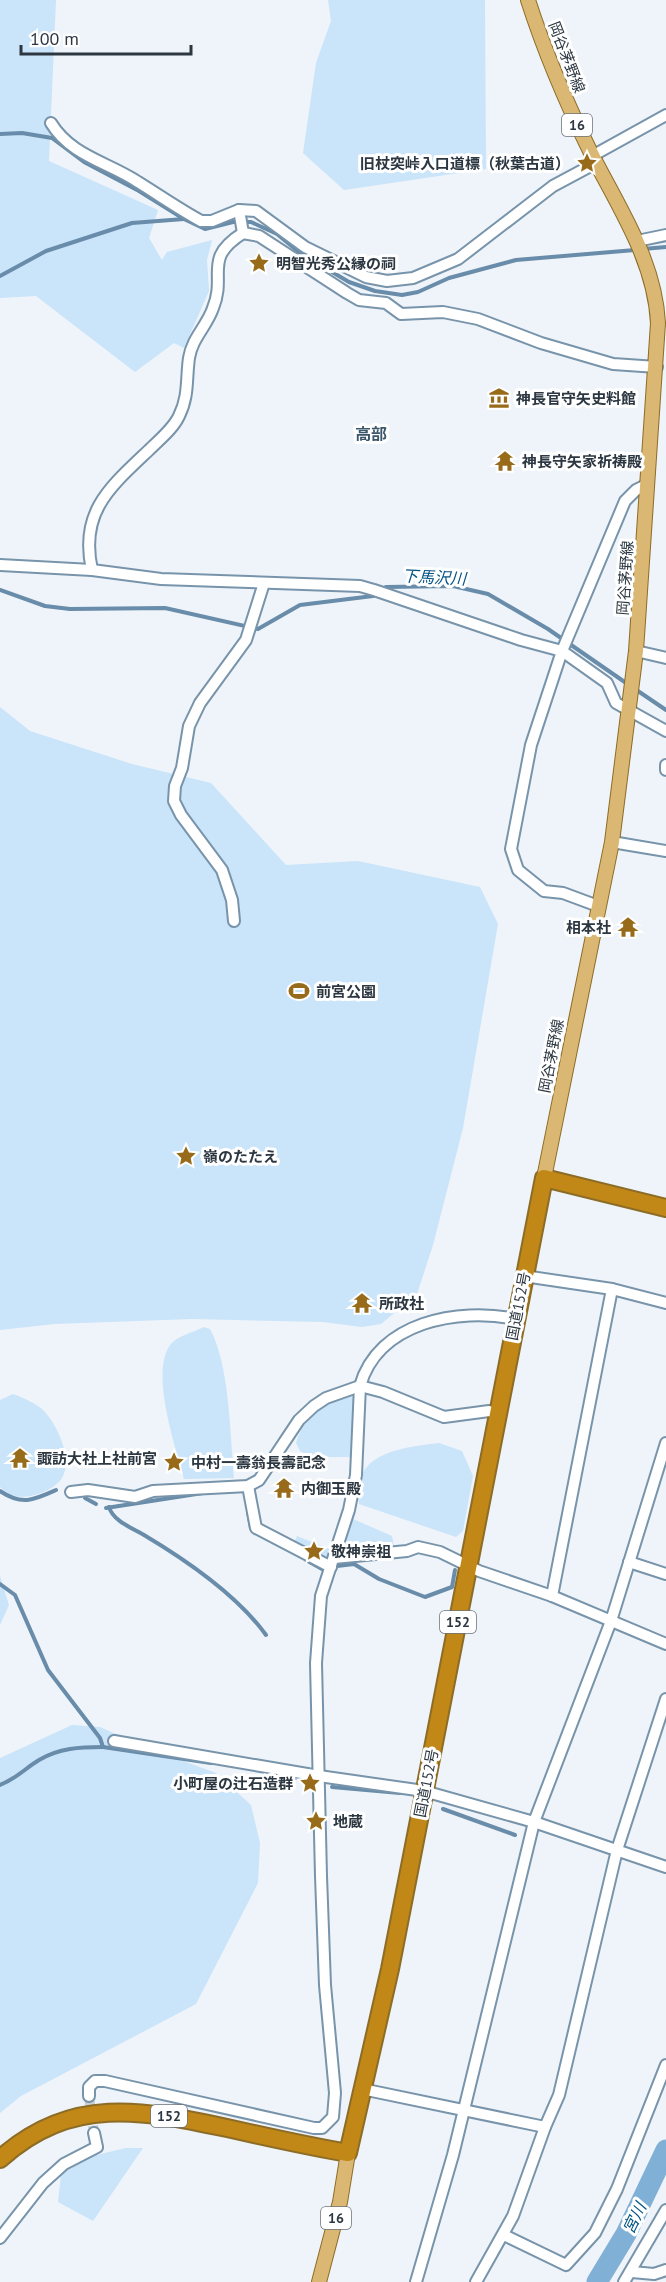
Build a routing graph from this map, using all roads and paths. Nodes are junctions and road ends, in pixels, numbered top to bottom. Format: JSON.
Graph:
{"nodes":[{"id":1,"x":528,"y":0,"type":"edge"},
{"id":2,"x":666,"y":115,"type":"edge"},
{"id":3,"x":51,"y":123,"type":"dead end"},
{"id":4,"x":594,"y":160,"type":"junction"},
{"id":5,"x":241,"y":221,"type":"junction"},
{"id":6,"x":666,"y":235,"type":"edge"},
{"id":7,"x":639,"y":247,"type":"junction"},
{"id":8,"x":386,"y":293,"type":"junction"},
{"id":9,"x":657,"y":367,"type":"junction"},
{"id":10,"x":648,"y":484,"type":"junction"},
{"id":11,"x":0,"y":566,"type":"edge"},
{"id":12,"x":92,"y":570,"type":"junction"},
{"id":13,"x":264,"y":583,"type":"junction"},
{"id":14,"x":563,"y":649,"type":"junction"},
{"id":15,"x":636,"y":651,"type":"junction"},
{"id":16,"x":666,"y":658,"type":"edge"},
{"id":17,"x":628,"y":710,"type":"junction"},
{"id":18,"x":666,"y":731,"type":"edge"},
{"id":19,"x":666,"y":765,"type":"edge"},
{"id":20,"x":666,"y":770,"type":"edge"},
{"id":21,"x":612,"y":842,"type":"junction"},
{"id":22,"x":666,"y":851,"type":"edge"},
{"id":23,"x":598,"y":906,"type":"junction"},
{"id":24,"x":234,"y":921,"type":"dead end"},
{"id":25,"x":544,"y":1178,"type":"junction"},
{"id":26,"x":666,"y":1208,"type":"edge"},
{"id":27,"x":524,"y":1276,"type":"junction"},
{"id":28,"x":612,"y":1289,"type":"junction"},
{"id":29,"x":666,"y":1303,"type":"edge"},
{"id":30,"x":516,"y":1319,"type":"junction"},
{"id":31,"x":360,"y":1386,"type":"junction"},
{"id":32,"x":496,"y":1413,"type":"junction"},
{"id":33,"x":666,"y":1443,"type":"edge"},
{"id":34,"x":248,"y":1486,"type":"junction"},
{"id":35,"x":71,"y":1492,"type":"dead end"},
{"id":36,"x":629,"y":1562,"type":"junction"},
{"id":37,"x":332,"y":1563,"type":"junction"},
{"id":38,"x":469,"y":1565,"type":"junction"},
{"id":39,"x":666,"y":1574,"type":"edge"},
{"id":40,"x":552,"y":1596,"type":"junction"},
{"id":41,"x":611,"y":1622,"type":"junction"},
{"id":42,"x":666,"y":1644,"type":"edge"},
{"id":43,"x":666,"y":1699,"type":"edge"},
{"id":44,"x":114,"y":1741,"type":"dead end"},
{"id":45,"x":319,"y":1776,"type":"junction"},
{"id":46,"x":424,"y":1791,"type":"junction"},
{"id":47,"x":534,"y":1822,"type":"junction"},
{"id":48,"x":617,"y":1850,"type":"junction"},
{"id":49,"x":666,"y":1867,"type":"edge"},
{"id":50,"x":666,"y":2065,"type":"edge"},
{"id":51,"x":362,"y":2089,"type":"junction"},
{"id":52,"x":89,"y":2096,"type":"dead end"},
{"id":53,"x":464,"y":2109,"type":"junction"},
{"id":54,"x":545,"y":2127,"type":"junction"},
{"id":55,"x":94,"y":2133,"type":"tunnel mouth"},
{"id":56,"x":348,"y":2153,"type":"junction"},
{"id":57,"x":0,"y":2159,"type":"edge"},
{"id":58,"x":666,"y":2210,"type":"edge"},
{"id":59,"x":504,"y":2235,"type":"junction"},
{"id":60,"x":0,"y":2238,"type":"edge"},
{"id":61,"x":666,"y":2270,"type":"edge"},
{"id":62,"x":632,"y":2272,"type":"junction"},
{"id":63,"x":319,"y":2282,"type":"edge"},
{"id":64,"x":416,"y":2282,"type":"edge"},
{"id":65,"x":476,"y":2282,"type":"edge"},
{"id":66,"x":624,"y":2282,"type":"edge"}],
"edges":[{"from":1,"to":4,"type":"main road","name":"岡谷茅野線","number":"16"},
{"from":2,"to":4,"type":"street"},
{"from":3,"to":5,"type":"street"},
{"from":4,"to":7,"type":"main road","name":"岡谷茅野線","number":"16"},
{"from":4,"to":8,"type":"street"},
{"from":5,"to":8,"type":"street"},
{"from":5,"to":8,"type":"street"},
{"from":5,"to":12,"type":"street"},
{"from":6,"to":7,"type":"street"},
{"from":7,"to":9,"type":"main road","name":"岡谷茅野線","number":"16"},
{"from":8,"to":9,"type":"street"},
{"from":9,"to":10,"type":"main road","name":"岡谷茅野線","number":"16"},
{"from":10,"to":14,"type":"street"},
{"from":10,"to":15,"type":"main road","name":"岡谷茅野線","number":"16"},
{"from":11,"to":12,"type":"street"},
{"from":12,"to":13,"type":"street"},
{"from":13,"to":14,"type":"street"},
{"from":13,"to":24,"type":"street"},
{"from":14,"to":17,"type":"street"},
{"from":14,"to":23,"type":"street"},
{"from":15,"to":16,"type":"street"},
{"from":15,"to":17,"type":"main road","name":"岡谷茅野線","number":"16"},
{"from":17,"to":18,"type":"street"},
{"from":17,"to":21,"type":"main road","name":"岡谷茅野線","number":"16"},
{"from":19,"to":20,"type":"street"},
{"from":21,"to":22,"type":"street"},
{"from":21,"to":23,"type":"main road","name":"岡谷茅野線","number":"16"},
{"from":23,"to":25,"type":"main road","name":"岡谷茅野線","number":"16"},
{"from":25,"to":26,"type":"highway"},
{"from":25,"to":27,"type":"highway","name":"国道152号","number":"152"},
{"from":27,"to":28,"type":"street"},
{"from":27,"to":30,"type":"highway","name":"国道152号","number":"152"},
{"from":28,"to":29,"type":"street"},
{"from":28,"to":40,"type":"street"},
{"from":30,"to":31,"type":"street"},
{"from":30,"to":32,"type":"highway","name":"国道152号","number":"152"},
{"from":31,"to":32,"type":"street"},
{"from":31,"to":34,"type":"street"},
{"from":31,"to":37,"type":"street"},
{"from":32,"to":38,"type":"highway","name":"国道152号","number":"152"},
{"from":33,"to":36,"type":"street"},
{"from":34,"to":35,"type":"street"},
{"from":34,"to":37,"type":"street"},
{"from":36,"to":39,"type":"street"},
{"from":36,"to":41,"type":"street"},
{"from":37,"to":38,"type":"street"},
{"from":37,"to":45,"type":"street"},
{"from":38,"to":40,"type":"street"},
{"from":38,"to":46,"type":"highway","name":"国道152号","number":"152"},
{"from":40,"to":41,"type":"street"},
{"from":41,"to":42,"type":"street"},
{"from":41,"to":47,"type":"street"},
{"from":43,"to":48,"type":"street"},
{"from":44,"to":45,"type":"street"},
{"from":45,"to":46,"type":"street"},
{"from":45,"to":52,"type":"street"},
{"from":46,"to":47,"type":"street"},
{"from":46,"to":51,"type":"highway","name":"国道152号","number":"152"},
{"from":47,"to":48,"type":"street"},
{"from":47,"to":53,"type":"street"},
{"from":48,"to":49,"type":"street"},
{"from":48,"to":54,"type":"street"},
{"from":50,"to":59,"type":"street"},
{"from":51,"to":53,"type":"street"},
{"from":51,"to":56,"type":"highway","name":"国道152号","number":"152"},
{"from":53,"to":54,"type":"street"},
{"from":53,"to":64,"type":"street"},
{"from":54,"to":59,"type":"street"},
{"from":55,"to":60,"type":"street"},
{"from":56,"to":57,"type":"highway","number":"152"},
{"from":56,"to":63,"type":"main road","number":"16"},
{"from":58,"to":62,"type":"street"},
{"from":59,"to":65,"type":"street"},
{"from":61,"to":62,"type":"street"},
{"from":62,"to":66,"type":"street"}]}
